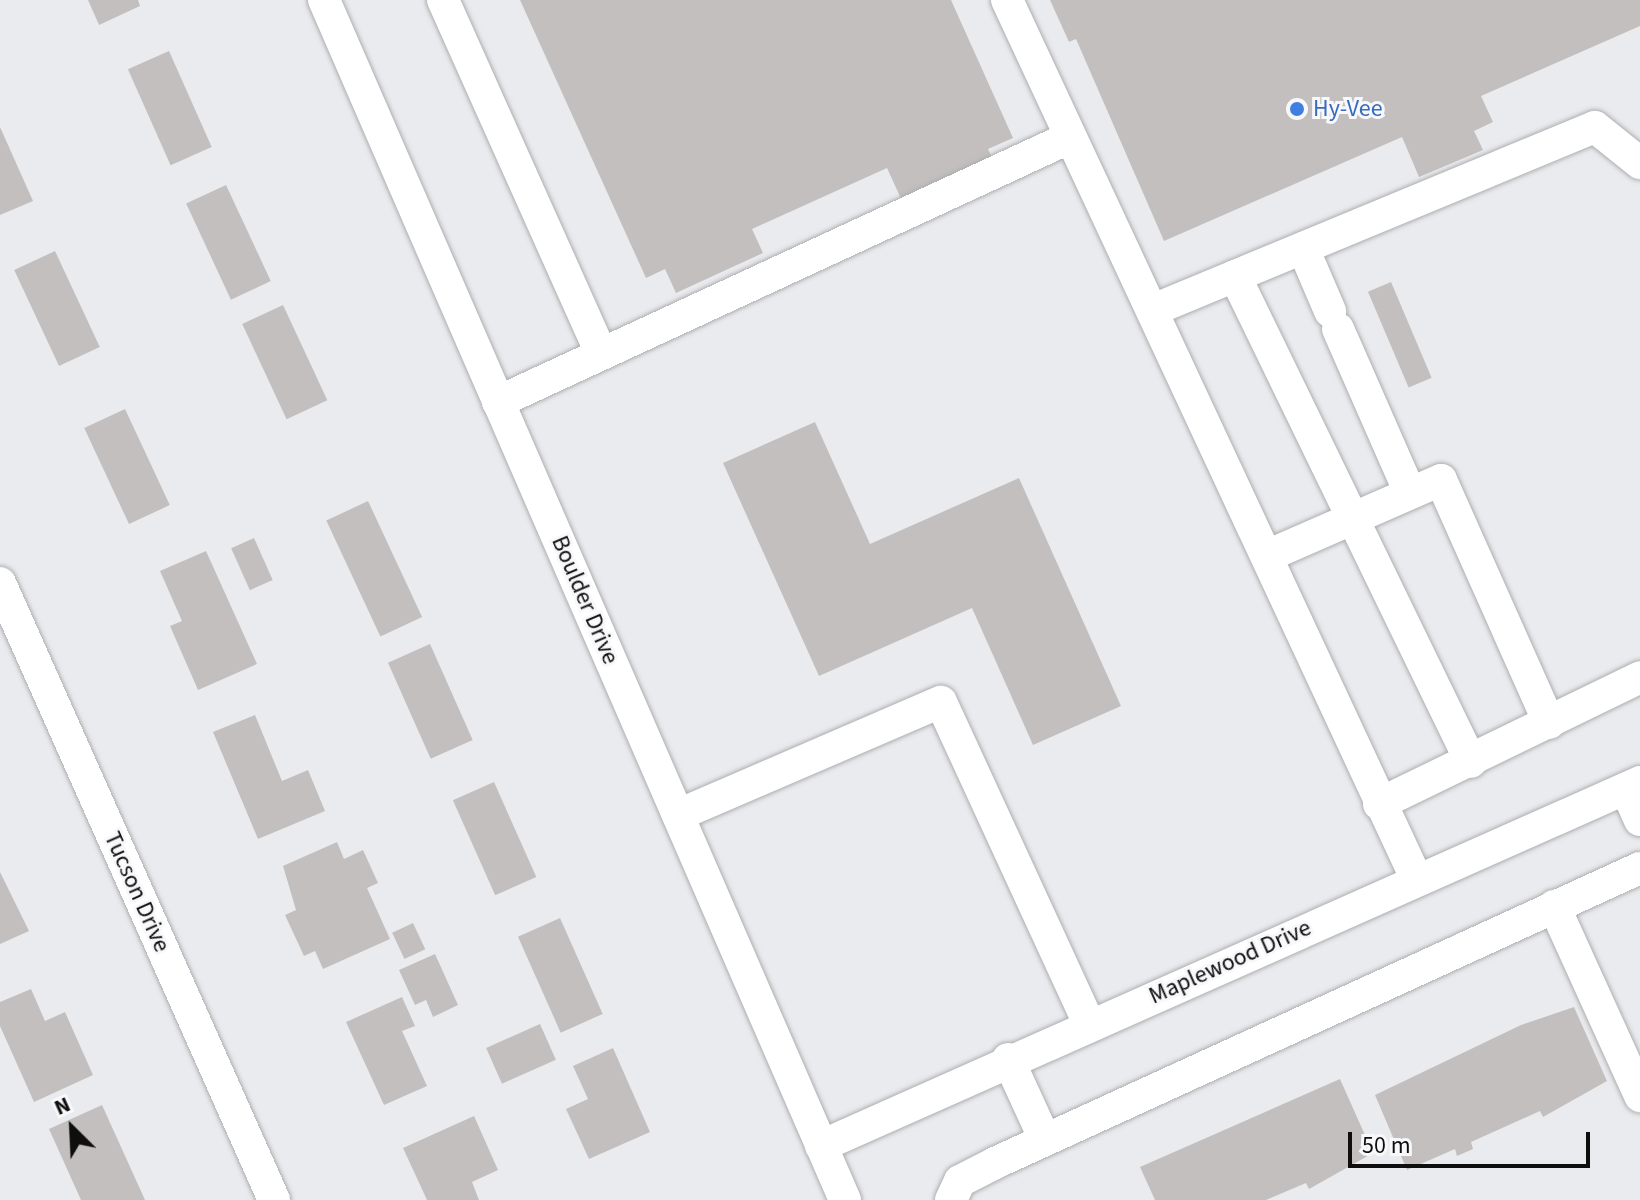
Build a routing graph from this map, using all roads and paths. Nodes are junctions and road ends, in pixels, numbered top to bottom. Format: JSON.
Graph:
{"nodes":[{"id":1,"x":324,"y":0,"type":"edge"},
{"id":2,"x":443,"y":0,"type":"edge"},
{"id":3,"x":1007,"y":0,"type":"edge"},
{"id":4,"x":1071,"y":137,"type":"junction"},
{"id":5,"x":1640,"y":163,"type":"edge"},
{"id":6,"x":1303,"y":248,"type":"junction"},
{"id":7,"x":1235,"y":276,"type":"junction"},
{"id":8,"x":1153,"y":310,"type":"junction"},
{"id":9,"x":601,"y":353,"type":"junction"},
{"id":10,"x":498,"y":402,"type":"junction"},
{"id":11,"x":1409,"y":491,"type":"junction"},
{"id":12,"x":1346,"y":517,"type":"junction"},
{"id":13,"x":1267,"y":556,"type":"junction"},
{"id":14,"x":4,"y":603,"type":"edge"},
{"id":15,"x":1640,"y":677,"type":"edge"},
{"id":16,"x":1549,"y":723,"type":"junction"},
{"id":17,"x":1471,"y":762,"type":"junction"},
{"id":18,"x":1633,"y":786,"type":"edge"},
{"id":19,"x":1379,"y":804,"type":"junction"},
{"id":20,"x":678,"y":815,"type":"junction"},
{"id":21,"x":1640,"y":820,"type":"edge"},
{"id":22,"x":1640,"y":868,"type":"edge"},
{"id":23,"x":1417,"y":880,"type":"junction"},
{"id":24,"x":1554,"y":906,"type":"junction"},
{"id":25,"x":1089,"y":1024,"type":"junction"},
{"id":26,"x":1008,"y":1059,"type":"junction"},
{"id":27,"x":1640,"y":1096,"type":"edge"},
{"id":28,"x":1045,"y":1140,"type":"junction"},
{"id":29,"x":821,"y":1146,"type":"junction"},
{"id":30,"x":274,"y":1200,"type":"edge"},
{"id":31,"x":845,"y":1200,"type":"edge"},
{"id":32,"x":951,"y":1200,"type":"edge"}],
"edges":[{"from":1,"to":10,"type":"street","name":"Boulder Drive"},
{"from":2,"to":9,"type":"street"},
{"from":3,"to":4,"type":"street"},
{"from":4,"to":8,"type":"street"},
{"from":4,"to":9,"type":"street"},
{"from":5,"to":6,"type":"street"},
{"from":6,"to":7,"type":"street"},
{"from":6,"to":11,"type":"street"},
{"from":7,"to":8,"type":"street"},
{"from":7,"to":12,"type":"street"},
{"from":8,"to":13,"type":"street"},
{"from":9,"to":10,"type":"street"},
{"from":10,"to":20,"type":"street","name":"Boulder Drive"},
{"from":11,"to":12,"type":"street"},
{"from":11,"to":16,"type":"street"},
{"from":12,"to":13,"type":"street"},
{"from":12,"to":17,"type":"street"},
{"from":13,"to":19,"type":"street"},
{"from":14,"to":30,"type":"street","name":"Tucson Drive"},
{"from":15,"to":16,"type":"street"},
{"from":16,"to":17,"type":"street"},
{"from":17,"to":19,"type":"street"},
{"from":18,"to":21,"type":"street"},
{"from":18,"to":23,"type":"street","name":"Maplewood Drive"},
{"from":19,"to":23,"type":"street"},
{"from":20,"to":25,"type":"street"},
{"from":20,"to":29,"type":"street","name":"Boulder Drive"},
{"from":22,"to":24,"type":"street"},
{"from":23,"to":25,"type":"street","name":"Maplewood Drive"},
{"from":24,"to":27,"type":"street"},
{"from":24,"to":28,"type":"street"},
{"from":25,"to":26,"type":"street","name":"Maplewood Drive"},
{"from":26,"to":28,"type":"street"},
{"from":26,"to":29,"type":"street","name":"Maplewood Drive"},
{"from":28,"to":32,"type":"street"},
{"from":29,"to":31,"type":"street","name":"Boulder Drive"}]}
